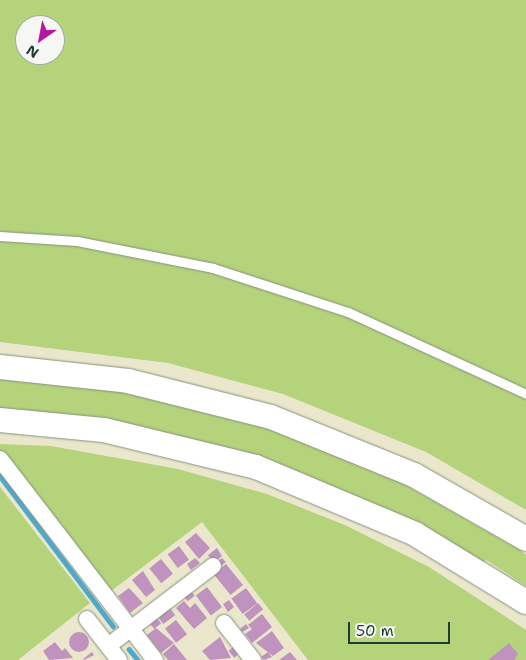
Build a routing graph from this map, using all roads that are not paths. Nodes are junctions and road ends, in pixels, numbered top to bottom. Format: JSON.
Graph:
{"nodes":[{"id":1,"x":0,"y":236,"type":"edge"},
{"id":2,"x":0,"y":367,"type":"edge"},
{"id":3,"x":526,"y":394,"type":"edge"},
{"id":4,"x":0,"y":420,"type":"edge"},
{"id":5,"x":0,"y":459,"type":"edge"},
{"id":6,"x":526,"y":539,"type":"edge"},
{"id":7,"x":213,"y":566,"type":"dead end"},
{"id":8,"x":526,"y":602,"type":"edge"},
{"id":9,"x":88,"y":619,"type":"dead end"},
{"id":10,"x":224,"y":623,"type":"dead end"},
{"id":11,"x":131,"y":629,"type":"junction"},
{"id":12,"x":109,"y":654,"type":"edge"},
{"id":13,"x":155,"y":660,"type":"edge"},
{"id":14,"x":253,"y":660,"type":"edge"}],
"edges":[{"from":1,"to":3,"type":"lane"},
{"from":2,"to":6,"type":"street"},
{"from":4,"to":8,"type":"street"},
{"from":5,"to":11,"type":"street"},
{"from":7,"to":11,"type":"street"},
{"from":9,"to":12,"type":"street"},
{"from":10,"to":14,"type":"street"},
{"from":11,"to":12,"type":"street"},
{"from":11,"to":13,"type":"street"}]}
